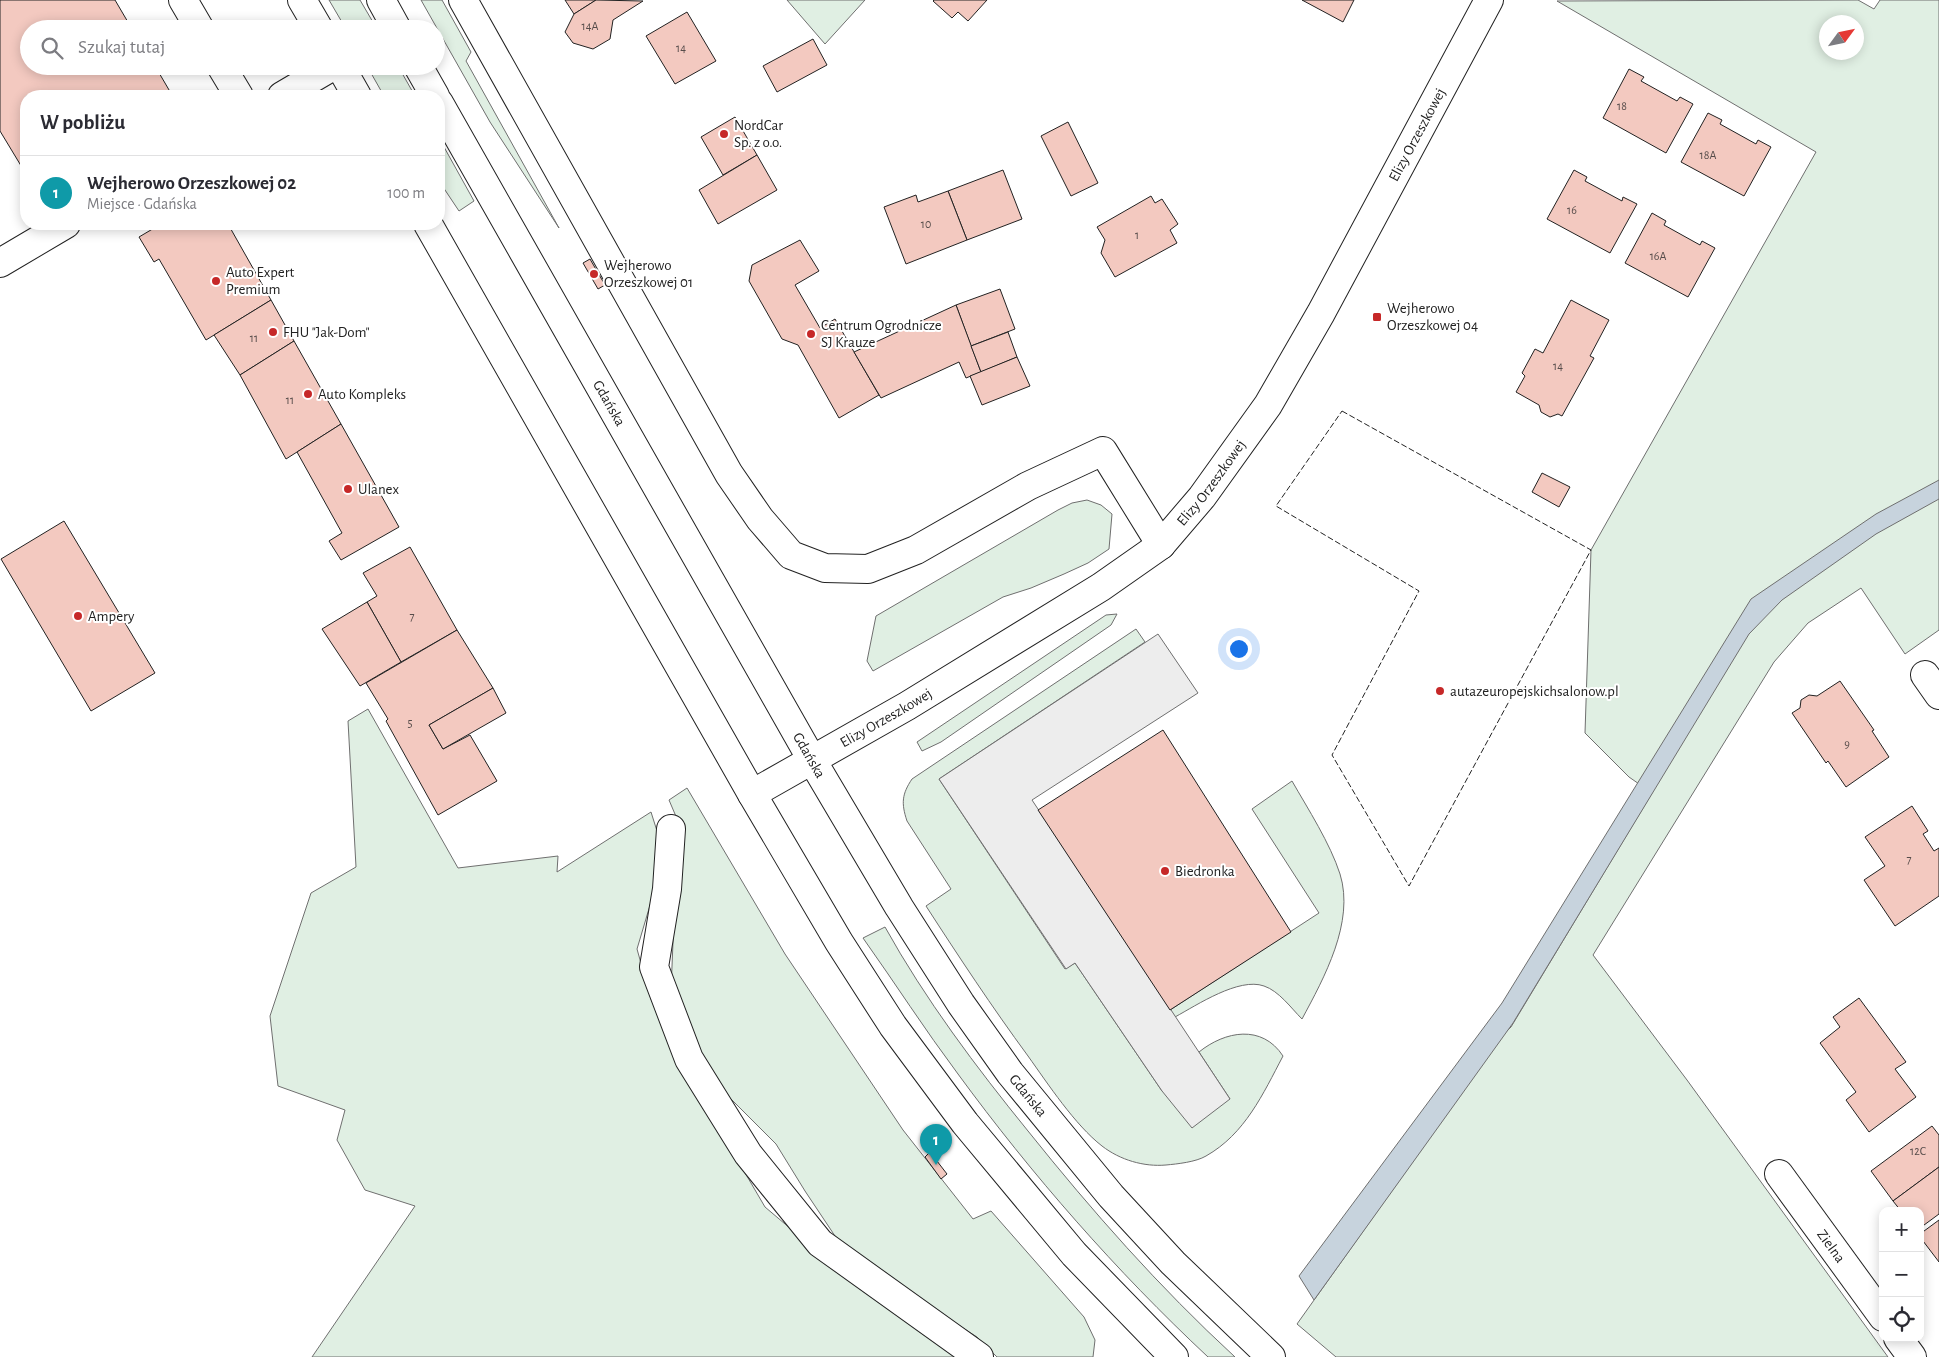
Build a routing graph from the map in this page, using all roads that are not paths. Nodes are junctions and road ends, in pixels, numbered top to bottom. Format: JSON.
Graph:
{"nodes":[{"id":1,"x":183,"y":0,"type":"edge"},
{"id":2,"x":302,"y":0,"type":"edge"},
{"id":3,"x":381,"y":0,"type":"edge"},
{"id":4,"x":463,"y":0,"type":"edge"},
{"id":5,"x":1489,"y":0,"type":"edge"},
{"id":6,"x":195,"y":20,"type":"edge"},
{"id":7,"x":314,"y":20,"type":"edge"},
{"id":8,"x":392,"y":20,"type":"edge"},
{"id":9,"x":227,"y":75,"type":"edge"},
{"id":10,"x":318,"y":75,"type":"edge"},
{"id":11,"x":345,"y":75,"type":"edge"},
{"id":12,"x":423,"y":75,"type":"edge"},
{"id":13,"x":236,"y":90,"type":"edge"},
{"id":14,"x":292,"y":90,"type":"edge"},
{"id":15,"x":354,"y":90,"type":"edge"},
{"id":16,"x":432,"y":90,"type":"edge"},
{"id":17,"x":445,"y":113,"type":"edge"},
{"id":18,"x":56,"y":230,"type":"edge"},
{"id":19,"x":431,"y":230,"type":"edge"},
{"id":20,"x":0,"y":263,"type":"edge"},
{"id":21,"x":1161,"y":545,"type":"junction"},
{"id":22,"x":812,"y":760,"type":"junction"},
{"id":23,"x":752,"y":794,"type":"junction"},
{"id":24,"x":671,"y":829,"type":"dead end"},
{"id":25,"x":1779,"y":1174,"type":"dead end"},
{"id":26,"x":1879,"y":1312,"type":"edge"},
{"id":27,"x":1901,"y":1342,"type":"edge"},
{"id":28,"x":1267,"y":1353,"type":"edge"},
{"id":29,"x":979,"y":1357,"type":"edge"},
{"id":30,"x":1174,"y":1357,"type":"edge"},
{"id":31,"x":1912,"y":1357,"type":"edge"}],
"edges":[{"from":1,"to":6,"type":"street"},
{"from":2,"to":7,"type":"street"},
{"from":3,"to":8,"type":"street"},
{"from":4,"to":21,"type":"street"},
{"from":5,"to":21,"type":"street","name":"Elizy Orzeszkowej"},
{"from":9,"to":13,"type":"street"},
{"from":10,"to":14,"type":"street"},
{"from":11,"to":15,"type":"street"},
{"from":12,"to":16,"type":"street"},
{"from":17,"to":22,"type":"street","name":"Gdańska"},
{"from":18,"to":20,"type":"street"},
{"from":19,"to":23,"type":"street"},
{"from":21,"to":22,"type":"street","name":"Elizy Orzeszkowej"},
{"from":22,"to":23,"type":"street","name":"Elizy Orzeszkowej"},
{"from":22,"to":28,"type":"street","name":"Gdańska"},
{"from":23,"to":30,"type":"street"},
{"from":24,"to":29,"type":"street"},
{"from":25,"to":26,"type":"street","name":"Zielna"},
{"from":27,"to":31,"type":"street"}]}
